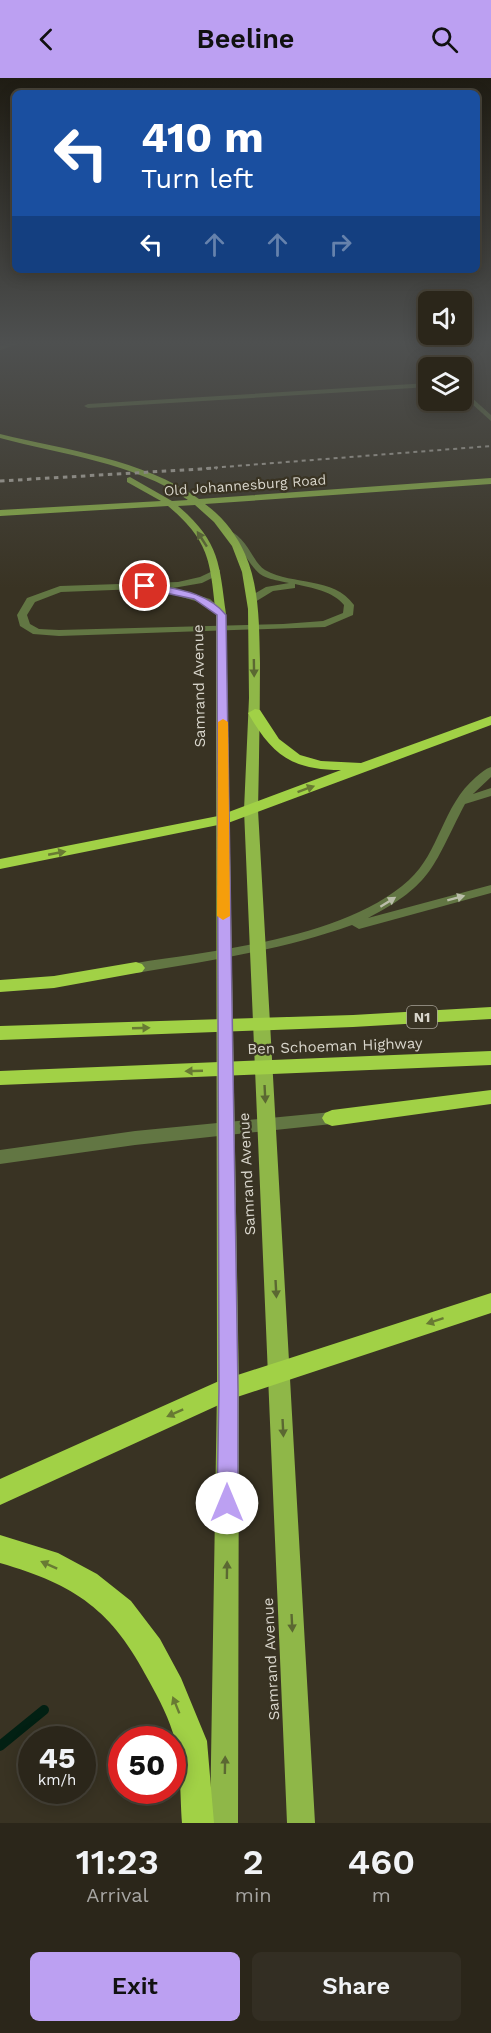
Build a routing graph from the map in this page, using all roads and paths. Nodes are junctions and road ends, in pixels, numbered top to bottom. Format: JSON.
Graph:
{"nodes":[{"id":1,"x":0,"y":436,"type":"edge"},
{"id":2,"x":18,"y":441,"type":"junction"},
{"id":3,"x":491,"y":478,"type":"edge"},
{"id":4,"x":133,"y":503,"type":"junction"},
{"id":5,"x":0,"y":506,"type":"edge"},
{"id":6,"x":0,"y":513,"type":"edge"},
{"id":7,"x":228,"y":533,"type":"junction"},
{"id":8,"x":217,"y":572,"type":"junction"},
{"id":9,"x":312,"y":585,"type":"junction"},
{"id":10,"x":145,"y":586,"type":"junction"},
{"id":11,"x":251,"y":600,"type":"junction"},
{"id":12,"x":221,"y":615,"type":"junction"},
{"id":13,"x":255,"y":713,"type":"junction"},
{"id":14,"x":491,"y":720,"type":"edge"},
{"id":15,"x":388,"y":759,"type":"junction"},
{"id":16,"x":491,"y":771,"type":"edge"},
{"id":17,"x":487,"y":795,"type":"edge"},
{"id":18,"x":460,"y":802,"type":"junction"},
{"id":19,"x":251,"y":810,"type":"junction"},
{"id":20,"x":222,"y":820,"type":"junction"},
{"id":21,"x":0,"y":864,"type":"edge"},
{"id":22,"x":491,"y":889,"type":"edge"},
{"id":23,"x":296,"y":938,"type":"junction"},
{"id":24,"x":136,"y":968,"type":"joint"},
{"id":25,"x":0,"y":986,"type":"edge"},
{"id":26,"x":491,"y":1013,"type":"edge"},
{"id":27,"x":0,"y":1033,"type":"edge"},
{"id":28,"x":491,"y":1058,"type":"edge"},
{"id":29,"x":0,"y":1078,"type":"edge"},
{"id":30,"x":491,"y":1097,"type":"edge"},
{"id":31,"x":332,"y":1118,"type":"joint"},
{"id":32,"x":0,"y":1157,"type":"edge"},
{"id":33,"x":491,"y":1303,"type":"edge"},
{"id":34,"x":280,"y":1370,"type":"junction"},
{"id":35,"x":228,"y":1389,"type":"junction"},
{"id":36,"x":0,"y":1492,"type":"edge"},
{"id":37,"x":0,"y":1549,"type":"edge"},
{"id":38,"x":198,"y":1823,"type":"edge"},
{"id":39,"x":224,"y":1823,"type":"edge"},
{"id":40,"x":301,"y":1823,"type":"edge"}],
"edges":[{"from":1,"to":2,"type":"main road"},
{"from":2,"to":7,"type":"main road","name":"Samrand Avenue"},
{"from":8,"to":2,"type":"main road","name":"Samrand Avenue","one_way":true},
{"from":3,"to":4,"type":"main road","name":"Old Johannesburg Road"},
{"from":4,"to":5,"type":"main road","name":"Old Johannesburg Road"},
{"from":4,"to":6,"type":"main road","name":"Old Johannesburg Road"},
{"from":7,"to":9,"type":"street"},
{"from":7,"to":11,"type":"main road","name":"Samrand Avenue"},
{"from":8,"to":10,"type":"street"},
{"from":8,"to":12,"type":"main road","name":"Samrand Avenue"},
{"from":9,"to":10,"type":"street"},
{"from":9,"to":11,"type":"street"},
{"from":10,"to":12,"type":"street"},
{"from":11,"to":13,"type":"main road","name":"Samrand Avenue","one_way":true},
{"from":12,"to":20,"type":"main road","name":"Samrand Avenue"},
{"from":13,"to":15,"type":"highway"},
{"from":13,"to":19,"type":"main road","name":"Samrand Avenue"},
{"from":14,"to":15,"type":"highway"},
{"from":19,"to":15,"type":"highway","one_way":true},
{"from":16,"to":18,"type":"street"},
{"from":17,"to":18,"type":"street"},
{"from":23,"to":18,"type":"street","one_way":true},
{"from":19,"to":20,"type":"highway"},
{"from":19,"to":34,"type":"main road","name":"Samrand Avenue","one_way":true},
{"from":21,"to":20,"type":"highway","one_way":true},
{"from":20,"to":35,"type":"main road","name":"Samrand Avenue"},
{"from":23,"to":22,"type":"street","one_way":true},
{"from":23,"to":24,"type":"street"},
{"from":24,"to":25,"type":"highway"},
{"from":27,"to":26,"type":"highway","name":"Ben Schoeman Highway","number":"N1","one_way":true},
{"from":28,"to":29,"type":"highway","name":"Ben Schoeman Highway","one_way":true},
{"from":30,"to":31,"type":"highway"},
{"from":31,"to":32,"type":"street"},
{"from":33,"to":34,"type":"highway","one_way":true},
{"from":34,"to":35,"type":"highway"},
{"from":34,"to":40,"type":"main road","name":"Samrand Avenue","one_way":true},
{"from":35,"to":36,"type":"highway","one_way":true},
{"from":39,"to":35,"type":"main road","name":"Samrand Avenue","one_way":true},
{"from":38,"to":37,"type":"highway","one_way":true}]}
